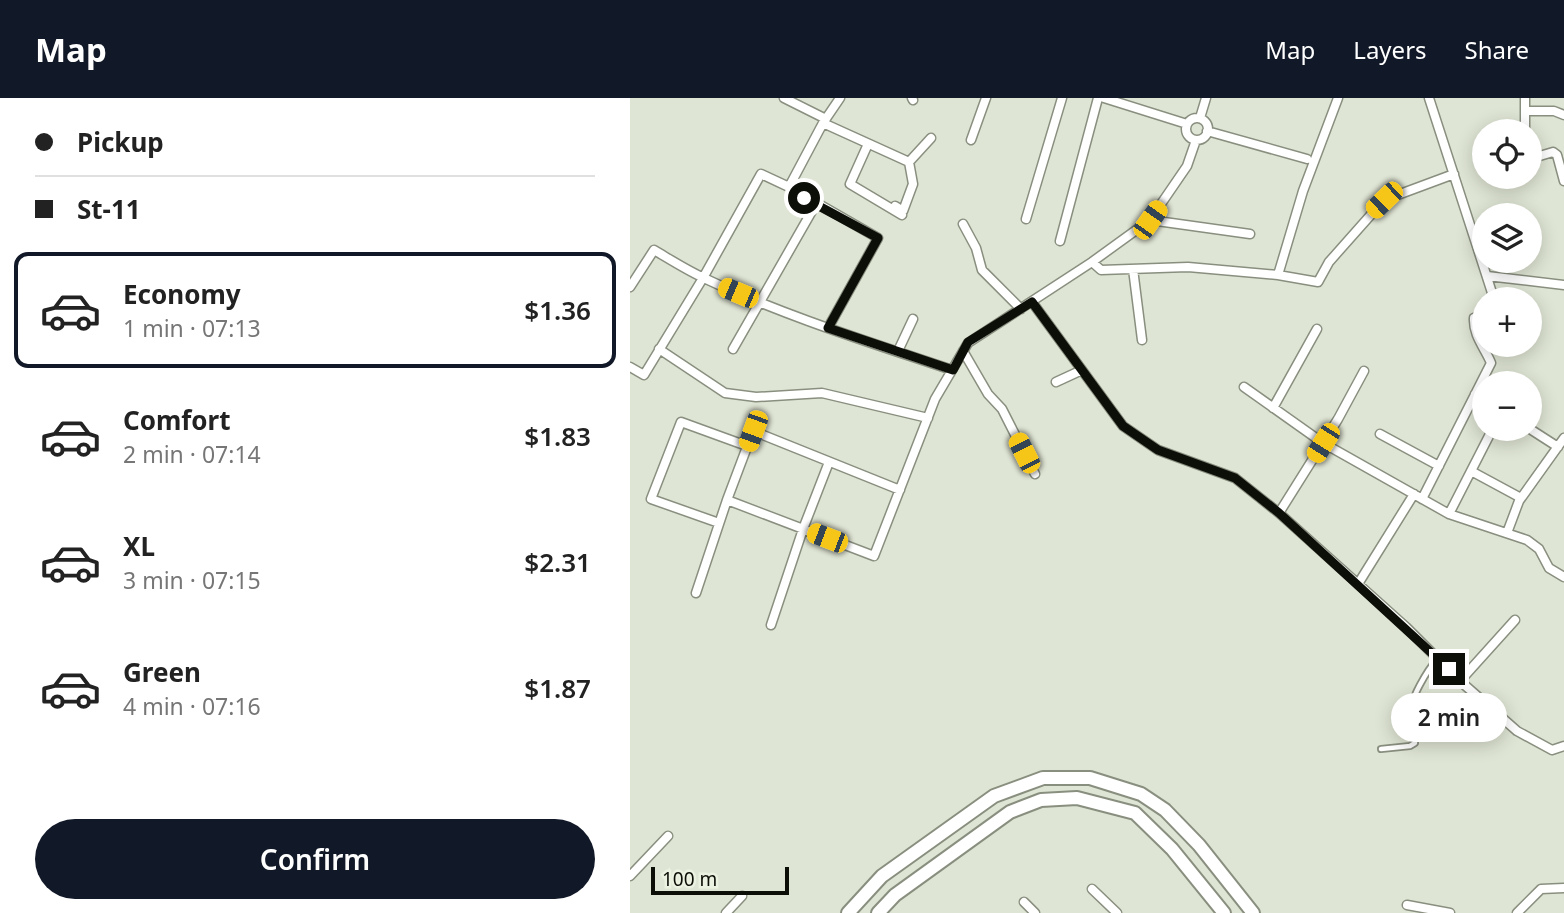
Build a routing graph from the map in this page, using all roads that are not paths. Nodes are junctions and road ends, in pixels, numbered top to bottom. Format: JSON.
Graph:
{"nodes":[{"id":1,"x":784,"y":98,"type":"edge"},
{"id":2,"x":840,"y":98,"type":"edge"},
{"id":3,"x":986,"y":98,"type":"edge"},
{"id":4,"x":1062,"y":98,"type":"edge"},
{"id":5,"x":1098,"y":98,"type":"edge"},
{"id":6,"x":1104,"y":98,"type":"edge"},
{"id":7,"x":1206,"y":98,"type":"edge"},
{"id":8,"x":1338,"y":98,"type":"edge"},
{"id":9,"x":1429,"y":98,"type":"edge"},
{"id":10,"x":1525,"y":98,"type":"edge"},
{"id":11,"x":1525,"y":111,"type":"junction"},
{"id":12,"x":1564,"y":115,"type":"edge"},
{"id":13,"x":1200,"y":118,"type":"junction"},
{"id":14,"x":1525,"y":119,"type":"edge"},
{"id":15,"x":824,"y":121,"type":"junction"},
{"id":16,"x":1187,"y":124,"type":"junction"},
{"id":17,"x":1207,"y":131,"type":"junction"},
{"id":18,"x":931,"y":138,"type":"dead end"},
{"id":19,"x":971,"y":140,"type":"dead end"},
{"id":20,"x":1196,"y":140,"type":"junction"},
{"id":21,"x":868,"y":144,"type":"junction"},
{"id":22,"x":1542,"y":155,"type":"edge"},
{"id":23,"x":1307,"y":159,"type":"dead end"},
{"id":24,"x":909,"y":162,"type":"junction"},
{"id":25,"x":1454,"y":174,"type":"junction"},
{"id":26,"x":1564,"y":181,"type":"edge"},
{"id":27,"x":789,"y":187,"type":"junction"},
{"id":28,"x":816,"y":204,"type":"junction"},
{"id":29,"x":895,"y":206,"type":"dead end"},
{"id":30,"x":902,"y":215,"type":"dead end"},
{"id":31,"x":1026,"y":219,"type":"dead end"},
{"id":32,"x":1150,"y":220,"type":"junction"},
{"id":33,"x":963,"y":224,"type":"dead end"},
{"id":34,"x":1251,"y":234,"type":"dead end"},
{"id":35,"x":1060,"y":241,"type":"dead end"},
{"id":36,"x":1092,"y":262,"type":"junction"},
{"id":37,"x":1133,"y":269,"type":"junction"},
{"id":38,"x":1278,"y":275,"type":"junction"},
{"id":39,"x":1487,"y":276,"type":"junction"},
{"id":40,"x":703,"y":278,"type":"junction"},
{"id":41,"x":1564,"y":285,"type":"edge"},
{"id":42,"x":630,"y":287,"type":"edge"},
{"id":43,"x":1490,"y":287,"type":"edge"},
{"id":44,"x":760,"y":302,"type":"junction"},
{"id":45,"x":1032,"y":302,"type":"junction"},
{"id":46,"x":1021,"y":309,"type":"junction"},
{"id":47,"x":913,"y":319,"type":"dead end"},
{"id":48,"x":828,"y":328,"type":"junction"},
{"id":49,"x":1317,"y":329,"type":"dead end"},
{"id":50,"x":1142,"y":340,"type":"dead end"},
{"id":51,"x":659,"y":349,"type":"junction"},
{"id":52,"x":733,"y":349,"type":"dead end"},
{"id":53,"x":898,"y":351,"type":"junction"},
{"id":54,"x":963,"y":351,"type":"junction"},
{"id":55,"x":630,"y":367,"type":"edge"},
{"id":56,"x":953,"y":370,"type":"junction"},
{"id":57,"x":1082,"y":370,"type":"junction"},
{"id":58,"x":1364,"y":371,"type":"dead end"},
{"id":59,"x":1056,"y":382,"type":"dead end"},
{"id":60,"x":1244,"y":387,"type":"dead end"},
{"id":61,"x":1472,"y":400,"type":"edge"},
{"id":62,"x":1273,"y":408,"type":"junction"},
{"id":63,"x":928,"y":418,"type":"junction"},
{"id":64,"x":1380,"y":434,"type":"dead end"},
{"id":65,"x":1542,"y":437,"type":"edge"},
{"id":66,"x":1564,"y":438,"type":"edge"},
{"id":67,"x":1487,"y":441,"type":"edge"},
{"id":68,"x":1323,"y":443,"type":"junction"},
{"id":69,"x":747,"y":446,"type":"junction"},
{"id":70,"x":1558,"y":447,"type":"junction"},
{"id":71,"x":830,"y":462,"type":"junction"},
{"id":72,"x":1439,"y":466,"type":"junction"},
{"id":73,"x":1471,"y":471,"type":"junction"},
{"id":74,"x":1035,"y":474,"type":"dead end"},
{"id":75,"x":900,"y":490,"type":"junction"},
{"id":76,"x":1418,"y":496,"type":"junction"},
{"id":77,"x":1521,"y":498,"type":"junction"},
{"id":78,"x":727,"y":500,"type":"junction"},
{"id":79,"x":1279,"y":513,"type":"junction"},
{"id":80,"x":1449,"y":514,"type":"junction"},
{"id":81,"x":719,"y":523,"type":"junction"},
{"id":82,"x":803,"y":529,"type":"junction"},
{"id":83,"x":1507,"y":533,"type":"junction"},
{"id":84,"x":1564,"y":577,"type":"edge"},
{"id":85,"x":1358,"y":584,"type":"junction"},
{"id":86,"x":695,"y":593,"type":"dead end"},
{"id":87,"x":1515,"y":621,"type":"dead end"},
{"id":88,"x":771,"y":625,"type":"dead end"},
{"id":89,"x":1438,"y":658,"type":"junction"},
{"id":90,"x":1460,"y":681,"type":"junction"},
{"id":91,"x":1564,"y":746,"type":"edge"},
{"id":92,"x":1381,"y":749,"type":"dead end"},
{"id":93,"x":668,"y":836,"type":"dead end"},
{"id":94,"x":630,"y":876,"type":"edge"},
{"id":95,"x":1564,"y":888,"type":"edge"},
{"id":96,"x":1092,"y":889,"type":"dead end"},
{"id":97,"x":742,"y":896,"type":"dead end"},
{"id":98,"x":1024,"y":902,"type":"dead end"},
{"id":99,"x":1407,"y":905,"type":"dead end"},
{"id":100,"x":726,"y":913,"type":"edge"},
{"id":101,"x":848,"y":913,"type":"edge"},
{"id":102,"x":878,"y":913,"type":"edge"},
{"id":103,"x":1035,"y":913,"type":"edge"},
{"id":104,"x":1117,"y":913,"type":"edge"},
{"id":105,"x":1224,"y":913,"type":"edge"},
{"id":106,"x":1253,"y":913,"type":"edge"},
{"id":107,"x":1450,"y":913,"type":"edge"},
{"id":108,"x":1517,"y":913,"type":"edge"}],
"edges":[{"from":1,"to":15,"type":"street"},
{"from":2,"to":15,"type":"street"},
{"from":3,"to":19,"type":"street"},
{"from":4,"to":31,"type":"street"},
{"from":5,"to":35,"type":"street"},
{"from":6,"to":16,"type":"street"},
{"from":7,"to":13,"type":"street"},
{"from":8,"to":38,"type":"street"},
{"from":9,"to":25,"type":"street"},
{"from":10,"to":11,"type":"street"},
{"from":11,"to":12,"type":"street"},
{"from":11,"to":14,"type":"street"},
{"from":13,"to":16,"type":"street"},
{"from":13,"to":17,"type":"street"},
{"from":15,"to":21,"type":"street"},
{"from":15,"to":27,"type":"street"},
{"from":16,"to":20,"type":"street"},
{"from":17,"to":20,"type":"street"},
{"from":17,"to":23,"type":"street"},
{"from":18,"to":24,"type":"street"},
{"from":20,"to":32,"type":"street"},
{"from":21,"to":24,"type":"street"},
{"from":21,"to":30,"type":"street"},
{"from":22,"to":26,"type":"street"},
{"from":24,"to":29,"type":"street"},
{"from":25,"to":38,"type":"street"},
{"from":25,"to":39,"type":"street"},
{"from":27,"to":28,"type":"street"},
{"from":27,"to":40,"type":"street"},
{"from":28,"to":44,"type":"street"},
{"from":28,"to":48,"type":"street"},
{"from":32,"to":34,"type":"street"},
{"from":32,"to":36,"type":"street"},
{"from":33,"to":46,"type":"street"},
{"from":36,"to":37,"type":"street"},
{"from":36,"to":45,"type":"street"},
{"from":37,"to":38,"type":"street"},
{"from":37,"to":50,"type":"street"},
{"from":39,"to":41,"type":"street"},
{"from":39,"to":43,"type":"street"},
{"from":40,"to":42,"type":"street"},
{"from":40,"to":44,"type":"street"},
{"from":40,"to":51,"type":"street"},
{"from":44,"to":48,"type":"street"},
{"from":44,"to":52,"type":"street"},
{"from":45,"to":46,"type":"street"},
{"from":45,"to":57,"type":"street"},
{"from":46,"to":54,"type":"street"},
{"from":47,"to":53,"type":"street"},
{"from":48,"to":53,"type":"street"},
{"from":49,"to":62,"type":"street"},
{"from":51,"to":55,"type":"street"},
{"from":51,"to":63,"type":"street"},
{"from":53,"to":56,"type":"street"},
{"from":54,"to":56,"type":"street"},
{"from":54,"to":74,"type":"street"},
{"from":56,"to":63,"type":"street"},
{"from":57,"to":59,"type":"street"},
{"from":57,"to":79,"type":"street"},
{"from":58,"to":68,"type":"street"},
{"from":60,"to":62,"type":"street"},
{"from":61,"to":72,"type":"street"},
{"from":62,"to":68,"type":"street"},
{"from":63,"to":75,"type":"street"},
{"from":64,"to":72,"type":"street"},
{"from":65,"to":70,"type":"street"},
{"from":66,"to":70,"type":"street"},
{"from":67,"to":73,"type":"street"},
{"from":68,"to":76,"type":"street"},
{"from":68,"to":79,"type":"street"},
{"from":69,"to":71,"type":"street"},
{"from":69,"to":78,"type":"street"},
{"from":69,"to":81,"type":"street"},
{"from":70,"to":77,"type":"street"},
{"from":71,"to":75,"type":"street"},
{"from":71,"to":82,"type":"street"},
{"from":72,"to":76,"type":"street"},
{"from":73,"to":77,"type":"street"},
{"from":73,"to":80,"type":"street"},
{"from":75,"to":82,"type":"street"},
{"from":76,"to":80,"type":"street"},
{"from":76,"to":85,"type":"street"},
{"from":77,"to":83,"type":"street"},
{"from":78,"to":81,"type":"street"},
{"from":78,"to":82,"type":"street"},
{"from":79,"to":85,"type":"street"},
{"from":80,"to":83,"type":"street"},
{"from":81,"to":86,"type":"street"},
{"from":82,"to":88,"type":"street"},
{"from":83,"to":84,"type":"street"},
{"from":85,"to":89,"type":"street"},
{"from":87,"to":90,"type":"street"},
{"from":89,"to":90,"type":"street"},
{"from":89,"to":92,"type":"lane"},
{"from":90,"to":91,"type":"street"},
{"from":93,"to":94,"type":"street"},
{"from":95,"to":108,"type":"street"},
{"from":96,"to":104,"type":"street"},
{"from":97,"to":100,"type":"street"},
{"from":98,"to":103,"type":"street"},
{"from":99,"to":107,"type":"street"},
{"from":101,"to":106,"type":"street"},
{"from":102,"to":105,"type":"street"}]}
